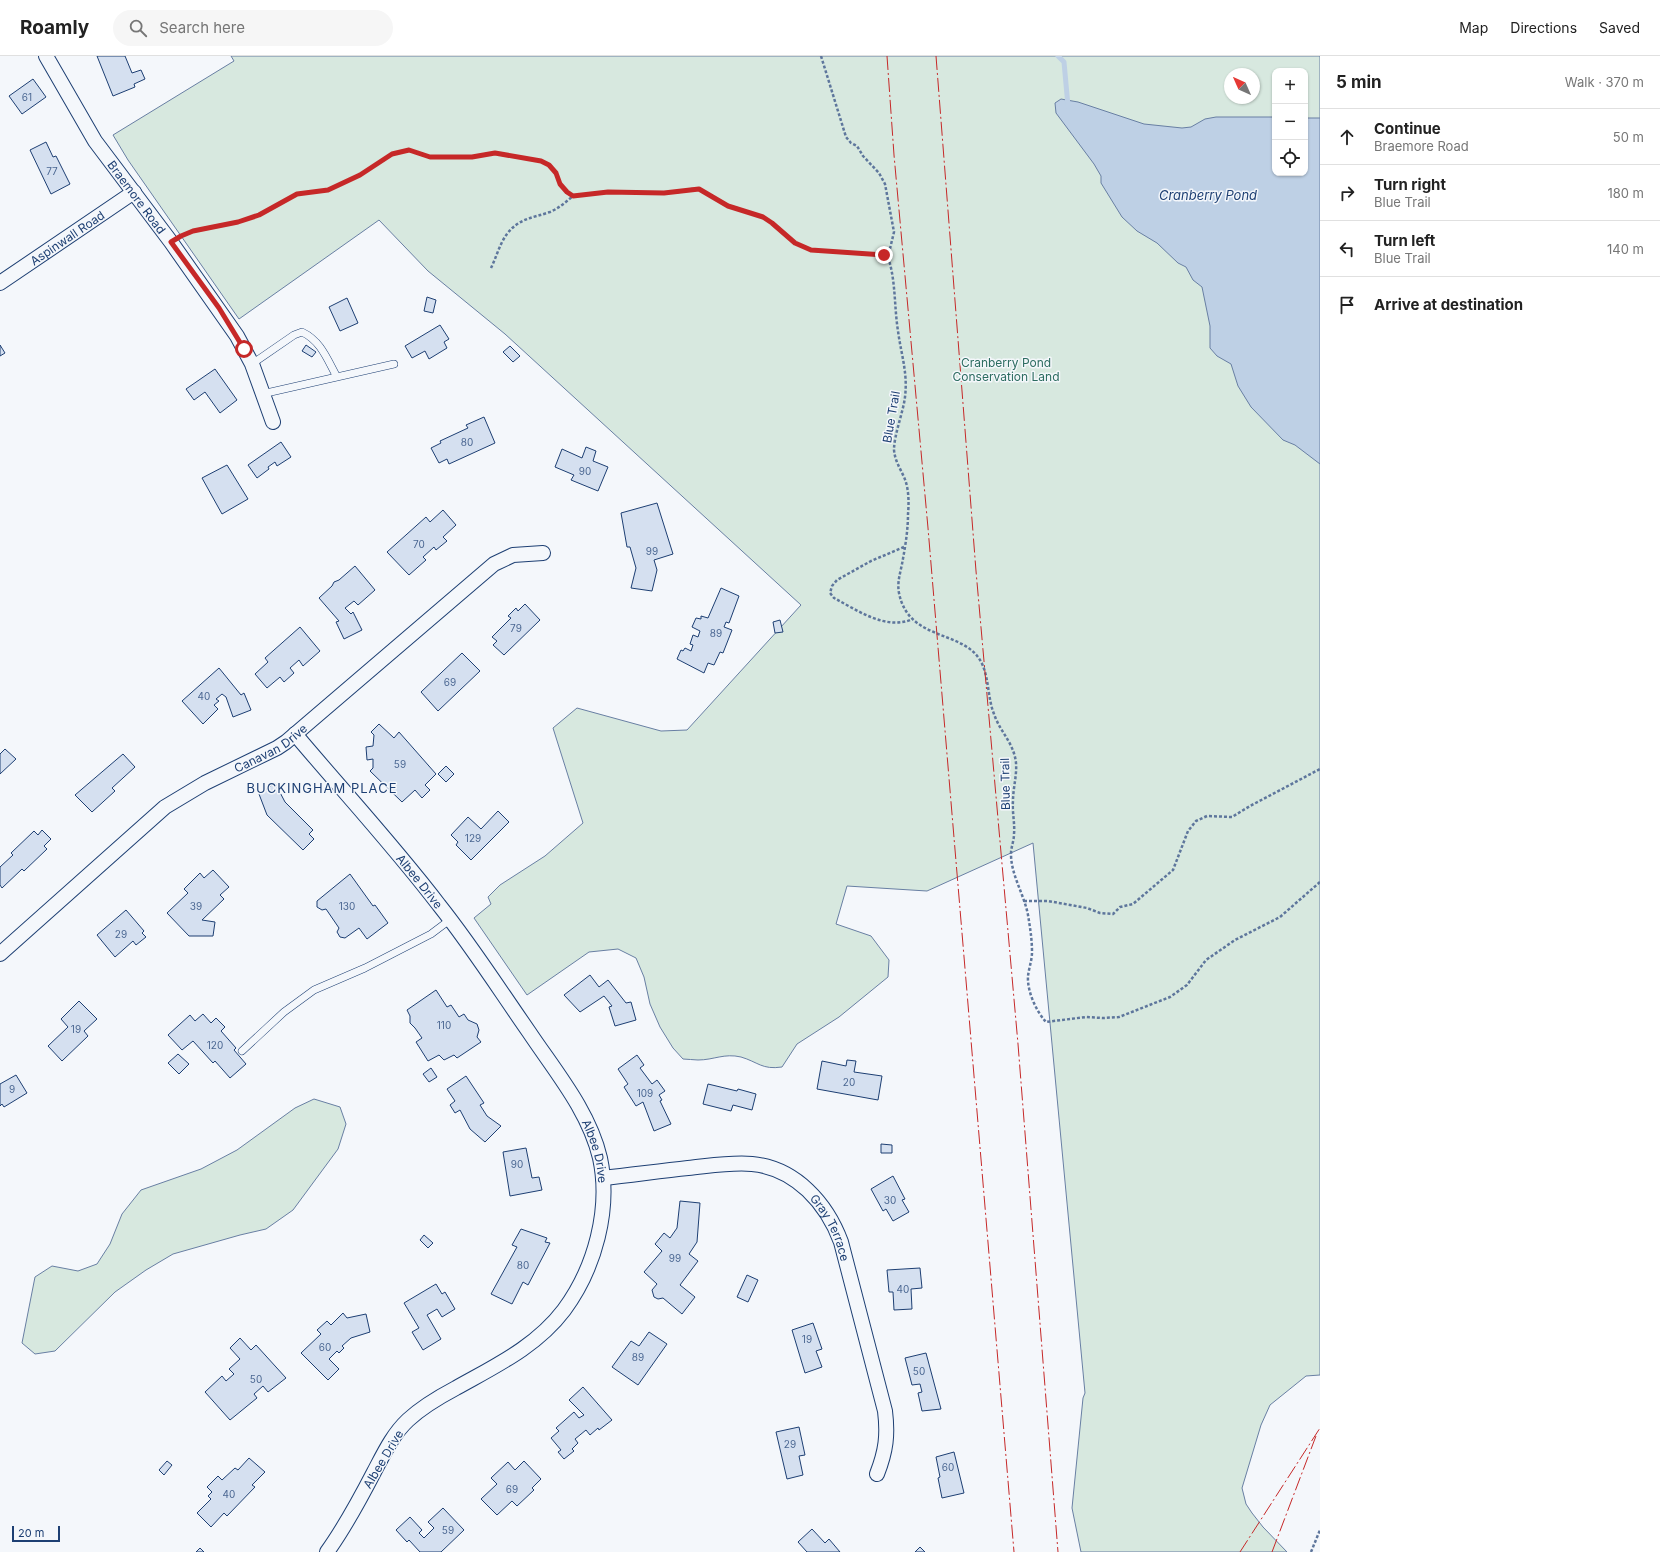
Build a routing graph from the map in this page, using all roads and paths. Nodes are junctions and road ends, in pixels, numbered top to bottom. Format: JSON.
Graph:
{"nodes":[{"id":1,"x":46,"y":56,"type":"edge"},
{"id":2,"x":821,"y":56,"type":"edge"},
{"id":3,"x":134,"y":192,"type":"junction"},
{"id":4,"x":573,"y":196,"type":"junction"},
{"id":5,"x":171,"y":242,"type":"junction"},
{"id":6,"x":888,"y":257,"type":"junction"},
{"id":7,"x":490,"y":268,"type":"dead end"},
{"id":8,"x":0,"y":283,"type":"edge"},
{"id":9,"x":252,"y":364,"type":"junction"},
{"id":10,"x":394,"y":364,"type":"dead end"},
{"id":11,"x":337,"y":377,"type":"junction"},
{"id":12,"x":262,"y":394,"type":"junction"},
{"id":13,"x":273,"y":422,"type":"dead end"},
{"id":14,"x":904,"y":547,"type":"junction"},
{"id":15,"x":543,"y":553,"type":"dead end"},
{"id":16,"x":913,"y":619,"type":"junction"},
{"id":17,"x":295,"y":734,"type":"junction"},
{"id":18,"x":1320,"y":769,"type":"edge"},
{"id":19,"x":1320,"y":882,"type":"edge"},
{"id":20,"x":1024,"y":901,"type":"junction"},
{"id":21,"x":451,"y":919,"type":"junction"},
{"id":22,"x":0,"y":954,"type":"edge"},
{"id":23,"x":242,"y":1051,"type":"dead end"},
{"id":24,"x":603,"y":1178,"type":"junction"},
{"id":25,"x":877,"y":1474,"type":"dead end"},
{"id":26,"x":1320,"y":1530,"type":"edge"},
{"id":27,"x":327,"y":1552,"type":"edge"},
{"id":28,"x":1311,"y":1552,"type":"edge"}],
"edges":[{"from":1,"to":3,"type":"street","name":"Braemore Road"},
{"from":2,"to":6,"type":"path"},
{"from":3,"to":5,"type":"street","name":"Braemore Road"},
{"from":3,"to":8,"type":"street","name":"Aspinwall Road"},
{"from":4,"to":5,"type":"path"},
{"from":4,"to":6,"type":"path"},
{"from":4,"to":7,"type":"path"},
{"from":5,"to":9,"type":"street","name":"Braemore Road"},
{"from":6,"to":14,"type":"path","name":"Blue Trail"},
{"from":9,"to":11,"type":"lane"},
{"from":9,"to":12,"type":"street","name":"Braemore Road"},
{"from":10,"to":11,"type":"lane"},
{"from":11,"to":12,"type":"lane"},
{"from":12,"to":13,"type":"street","name":"Braemore Road"},
{"from":14,"to":16,"type":"path","name":"Blue Trail"},
{"from":14,"to":16,"type":"path"},
{"from":15,"to":17,"type":"street","name":"Canavan Drive"},
{"from":16,"to":20,"type":"path","name":"Blue Trail"},
{"from":17,"to":21,"type":"street","name":"Albee Drive"},
{"from":17,"to":22,"type":"street","name":"Canavan Drive"},
{"from":18,"to":20,"type":"path"},
{"from":19,"to":20,"type":"path","name":"Blue Trail"},
{"from":21,"to":23,"type":"lane"},
{"from":21,"to":24,"type":"street","name":"Albee Drive"},
{"from":24,"to":25,"type":"street","name":"Gray Terrace"},
{"from":24,"to":27,"type":"street","name":"Albee Drive"},
{"from":26,"to":28,"type":"path"}]}
